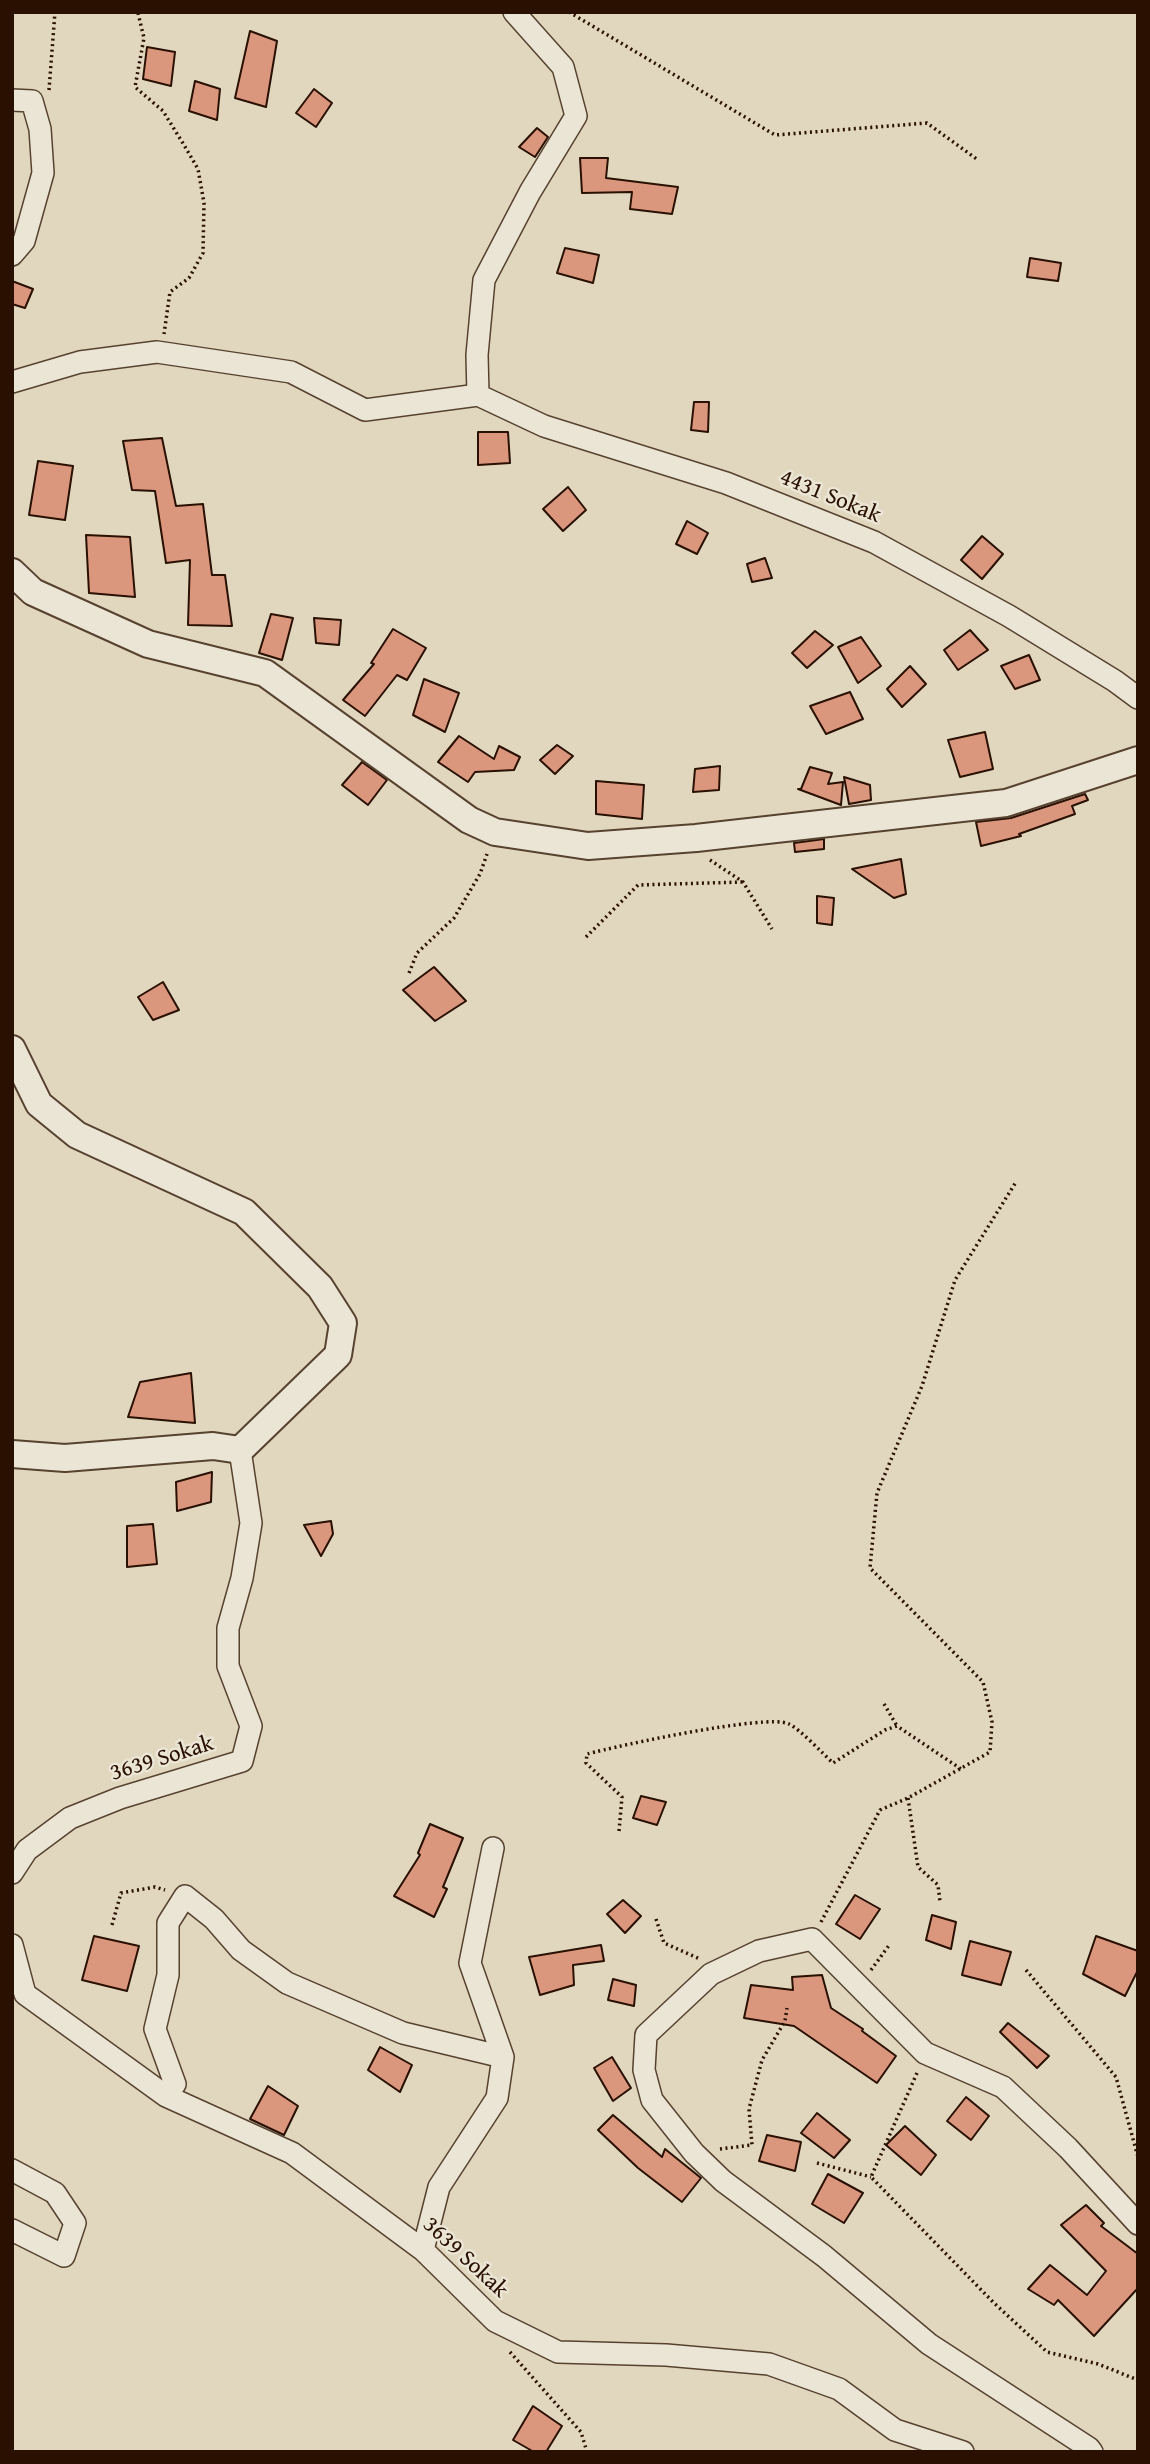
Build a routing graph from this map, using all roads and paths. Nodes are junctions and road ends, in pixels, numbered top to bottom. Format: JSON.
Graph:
{"nodes":[{"id":1,"x":55,"y":12,"type":"edge"},
{"id":2,"x":514,"y":12,"type":"edge"},
{"id":3,"x":569,"y":12,"type":"edge"},
{"id":4,"x":138,"y":13,"type":"edge"},
{"id":5,"x":22,"y":101,"type":"edge"},
{"id":6,"x":978,"y":160,"type":"dead end"},
{"id":7,"x":12,"y":255,"type":"edge"},
{"id":8,"x":161,"y":352,"type":"junction"},
{"id":9,"x":12,"y":382,"type":"edge"},
{"id":10,"x":478,"y":395,"type":"junction"},
{"id":11,"x":12,"y":572,"type":"edge"},
{"id":12,"x":1138,"y":698,"type":"edge"},
{"id":13,"x":1138,"y":760,"type":"edge"},
{"id":14,"x":495,"y":832,"type":"junction"},
{"id":15,"x":679,"y":839,"type":"junction"},
{"id":16,"x":743,"y":883,"type":"junction"},
{"id":17,"x":772,"y":929,"type":"dead end"},
{"id":18,"x":586,"y":937,"type":"dead end"},
{"id":19,"x":409,"y":973,"type":"dead end"},
{"id":20,"x":12,"y":1049,"type":"edge"},
{"id":21,"x":1016,"y":1182,"type":"dead end"},
{"id":22,"x":240,"y":1450,"type":"junction"},
{"id":23,"x":12,"y":1454,"type":"edge"},
{"id":24,"x":884,"y":1704,"type":"dead end"},
{"id":25,"x":897,"y":1726,"type":"junction"},
{"id":26,"x":961,"y":1769,"type":"junction"},
{"id":27,"x":908,"y":1798,"type":"junction"},
{"id":28,"x":619,"y":1831,"type":"dead end"},
{"id":29,"x":493,"y":1848,"type":"dead end"},
{"id":30,"x":12,"y":1873,"type":"edge"},
{"id":31,"x":185,"y":1896,"type":"junction"},
{"id":32,"x":940,"y":1902,"type":"dead end"},
{"id":33,"x":656,"y":1919,"type":"dead end"},
{"id":34,"x":112,"y":1925,"type":"dead end"},
{"id":35,"x":812,"y":1939,"type":"junction"},
{"id":36,"x":890,"y":1944,"type":"dead end"},
{"id":37,"x":12,"y":1945,"type":"edge"},
{"id":38,"x":1026,"y":1970,"type":"dead end"},
{"id":39,"x":711,"y":1974,"type":"junction"},
{"id":40,"x":859,"y":1986,"type":"junction"},
{"id":41,"x":787,"y":2008,"type":"dead end"},
{"id":42,"x":925,"y":2053,"type":"junction"},
{"id":43,"x":503,"y":2057,"type":"junction"},
{"id":44,"x":166,"y":2096,"type":"junction"},
{"id":45,"x":694,"y":2153,"type":"junction"},
{"id":46,"x":1138,"y":2157,"type":"edge"},
{"id":47,"x":817,"y":2163,"type":"dead end"},
{"id":48,"x":12,"y":2170,"type":"edge"},
{"id":49,"x":872,"y":2177,"type":"junction"},
{"id":50,"x":1138,"y":2224,"type":"edge"},
{"id":51,"x":12,"y":2230,"type":"edge"},
{"id":52,"x":423,"y":2250,"type":"junction"},
{"id":53,"x":495,"y":2321,"type":"junction"},
{"id":54,"x":1138,"y":2379,"type":"edge"},
{"id":55,"x":587,"y":2452,"type":"edge"},
{"id":56,"x":963,"y":2452,"type":"edge"},
{"id":57,"x":1092,"y":2452,"type":"edge"}],
"edges":[{"from":1,"to":5,"type":"path"},
{"from":2,"to":10,"type":"street"},
{"from":3,"to":6,"type":"path"},
{"from":4,"to":8,"type":"path"},
{"from":5,"to":7,"type":"street"},
{"from":8,"to":9,"type":"street"},
{"from":8,"to":10,"type":"street"},
{"from":10,"to":12,"type":"street","name":"4431 Sokak"},
{"from":11,"to":14,"type":"street"},
{"from":13,"to":15,"type":"street"},
{"from":14,"to":15,"type":"street"},
{"from":14,"to":19,"type":"path"},
{"from":15,"to":16,"type":"path"},
{"from":16,"to":17,"type":"path"},
{"from":16,"to":18,"type":"path"},
{"from":20,"to":22,"type":"street"},
{"from":21,"to":26,"type":"path"},
{"from":22,"to":23,"type":"street"},
{"from":22,"to":30,"type":"street","name":"3639 Sokak"},
{"from":24,"to":25,"type":"path"},
{"from":25,"to":26,"type":"path"},
{"from":25,"to":28,"type":"path"},
{"from":26,"to":27,"type":"path"},
{"from":27,"to":32,"type":"path"},
{"from":27,"to":35,"type":"path"},
{"from":29,"to":43,"type":"street"},
{"from":31,"to":34,"type":"path"},
{"from":31,"to":43,"type":"street"},
{"from":31,"to":44,"type":"street"},
{"from":33,"to":39,"type":"path"},
{"from":35,"to":39,"type":"street"},
{"from":35,"to":40,"type":"street"},
{"from":36,"to":40,"type":"path"},
{"from":37,"to":44,"type":"street","name":"3639 Sokak"},
{"from":38,"to":46,"type":"path"},
{"from":39,"to":45,"type":"street"},
{"from":40,"to":42,"type":"street"},
{"from":41,"to":45,"type":"path"},
{"from":42,"to":49,"type":"path"},
{"from":42,"to":50,"type":"street"},
{"from":43,"to":52,"type":"street"},
{"from":44,"to":52,"type":"street","name":"3639 Sokak"},
{"from":45,"to":57,"type":"street"},
{"from":47,"to":49,"type":"path"},
{"from":48,"to":51,"type":"street"},
{"from":49,"to":54,"type":"path"},
{"from":52,"to":53,"type":"street","name":"3639 Sokak"},
{"from":53,"to":55,"type":"path"},
{"from":53,"to":56,"type":"street","name":"3639 Sokak"}]}
